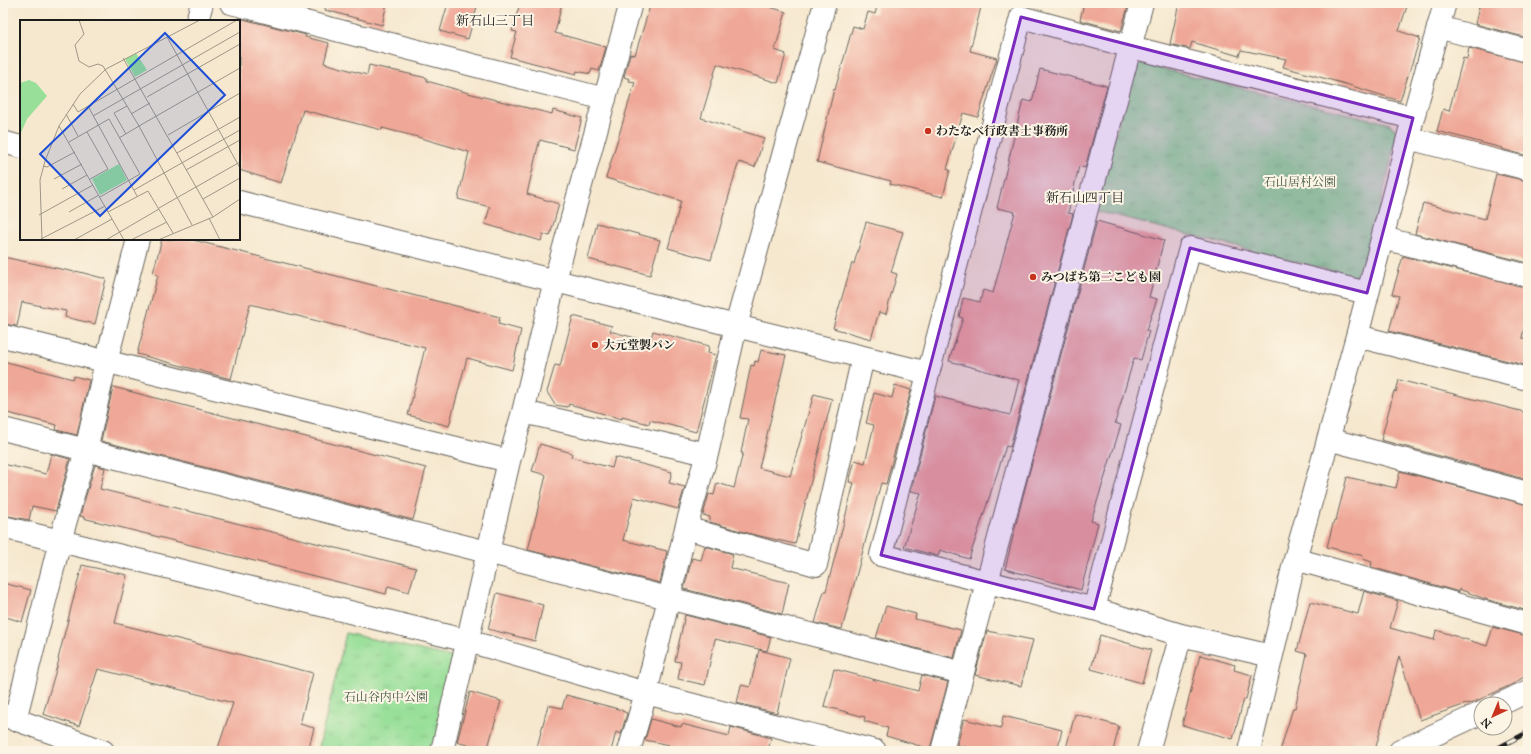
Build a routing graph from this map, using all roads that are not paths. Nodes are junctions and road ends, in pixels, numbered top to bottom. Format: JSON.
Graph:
{"nodes":[{"id":1,"x":202,"y":3,"type":"edge"},
{"id":2,"x":231,"y":3,"type":"edge"},
{"id":3,"x":631,"y":3,"type":"edge"},
{"id":4,"x":825,"y":3,"type":"edge"},
{"id":5,"x":1142,"y":3,"type":"edge"},
{"id":6,"x":1445,"y":3,"type":"edge"},
{"id":7,"x":197,"y":20,"type":"edge"},
{"id":8,"x":1438,"y":27,"type":"junction"},
{"id":9,"x":1131,"y":47,"type":"junction"},
{"id":10,"x":1528,"y":51,"type":"edge"},
{"id":11,"x":605,"y":99,"type":"junction"},
{"id":12,"x":1410,"y":128,"type":"junction"},
{"id":13,"x":3,"y":142,"type":"edge"},
{"id":14,"x":20,"y":147,"type":"edge"},
{"id":15,"x":1528,"y":169,"type":"edge"},
{"id":16,"x":240,"y":202,"type":"edge"},
{"id":17,"x":1383,"y":238,"type":"junction"},
{"id":18,"x":138,"y":240,"type":"edge"},
{"id":19,"x":1528,"y":276,"type":"edge"},
{"id":20,"x":555,"y":280,"type":"junction"},
{"id":21,"x":1368,"y":293,"type":"junction"},
{"id":22,"x":736,"y":326,"type":"junction"},
{"id":23,"x":3,"y":336,"type":"edge"},
{"id":24,"x":1357,"y":336,"type":"junction"},
{"id":25,"x":863,"y":357,"type":"junction"},
{"id":26,"x":106,"y":362,"type":"junction"},
{"id":27,"x":928,"y":373,"type":"junction"},
{"id":28,"x":1528,"y":379,"type":"edge"},
{"id":29,"x":523,"y":412,"type":"junction"},
{"id":30,"x":3,"y":429,"type":"edge"},
{"id":31,"x":1328,"y":439,"type":"junction"},
{"id":32,"x":86,"y":450,"type":"junction"},
{"id":33,"x":707,"y":454,"type":"junction"},
{"id":34,"x":509,"y":461,"type":"junction"},
{"id":35,"x":1528,"y":493,"type":"edge"},
{"id":36,"x":3,"y":527,"type":"edge"},
{"id":37,"x":686,"y":528,"type":"junction"},
{"id":38,"x":60,"y":541,"type":"junction"},
{"id":39,"x":489,"y":552,"type":"junction"},
{"id":40,"x":1295,"y":559,"type":"junction"},
{"id":41,"x":988,"y":582,"type":"junction"},
{"id":42,"x":668,"y":598,"type":"junction"},
{"id":43,"x":1094,"y":609,"type":"junction"},
{"id":44,"x":1528,"y":624,"type":"edge"},
{"id":45,"x":1181,"y":635,"type":"junction"},
{"id":46,"x":468,"y":641,"type":"junction"},
{"id":47,"x":1271,"y":656,"type":"junction"},
{"id":48,"x":963,"y":673,"type":"junction"},
{"id":49,"x":1528,"y":691,"type":"edge"},
{"id":50,"x":646,"y":693,"type":"junction"},
{"id":51,"x":1513,"y":698,"type":"edge"},
{"id":52,"x":1473,"y":717,"type":"edge"},
{"id":53,"x":9,"y":718,"type":"edge"},
{"id":54,"x":103,"y":751,"type":"edge"},
{"id":55,"x":442,"y":751,"type":"edge"},
{"id":56,"x":630,"y":751,"type":"edge"},
{"id":57,"x":875,"y":751,"type":"edge"},
{"id":58,"x":942,"y":751,"type":"edge"},
{"id":59,"x":1148,"y":751,"type":"edge"},
{"id":60,"x":1249,"y":751,"type":"edge"},
{"id":61,"x":1400,"y":751,"type":"edge"}],
"edges":[{"from":1,"to":7,"type":"street"},
{"from":2,"to":11,"type":"street"},
{"from":3,"to":11,"type":"street"},
{"from":4,"to":22,"type":"street"},
{"from":5,"to":9,"type":"street"},
{"from":6,"to":8,"type":"street"},
{"from":8,"to":10,"type":"street"},
{"from":8,"to":12,"type":"street"},
{"from":9,"to":12,"type":"street"},
{"from":9,"to":27,"type":"street"},
{"from":9,"to":41,"type":"street"},
{"from":11,"to":20,"type":"street"},
{"from":12,"to":15,"type":"street"},
{"from":12,"to":17,"type":"street"},
{"from":13,"to":14,"type":"street"},
{"from":16,"to":20,"type":"street"},
{"from":17,"to":19,"type":"street"},
{"from":17,"to":21,"type":"street"},
{"from":18,"to":26,"type":"street"},
{"from":20,"to":22,"type":"street"},
{"from":20,"to":29,"type":"street"},
{"from":21,"to":24,"type":"street"},
{"from":21,"to":43,"type":"street"},
{"from":22,"to":25,"type":"street"},
{"from":22,"to":33,"type":"street"},
{"from":23,"to":26,"type":"street"},
{"from":24,"to":28,"type":"street"},
{"from":24,"to":31,"type":"street"},
{"from":25,"to":27,"type":"street"},
{"from":25,"to":37,"type":"street"},
{"from":26,"to":32,"type":"street"},
{"from":26,"to":34,"type":"street"},
{"from":27,"to":41,"type":"street"},
{"from":29,"to":33,"type":"street"},
{"from":29,"to":34,"type":"street"},
{"from":30,"to":32,"type":"street"},
{"from":31,"to":35,"type":"street"},
{"from":31,"to":40,"type":"street"},
{"from":32,"to":38,"type":"street"},
{"from":32,"to":39,"type":"street"},
{"from":33,"to":37,"type":"street"},
{"from":34,"to":39,"type":"street"},
{"from":36,"to":38,"type":"street"},
{"from":37,"to":42,"type":"street"},
{"from":38,"to":46,"type":"street"},
{"from":38,"to":53,"type":"street"},
{"from":39,"to":42,"type":"street"},
{"from":39,"to":46,"type":"street"},
{"from":40,"to":44,"type":"street"},
{"from":40,"to":47,"type":"street"},
{"from":41,"to":43,"type":"street"},
{"from":41,"to":48,"type":"street"},
{"from":42,"to":48,"type":"street"},
{"from":42,"to":50,"type":"street"},
{"from":43,"to":45,"type":"street"},
{"from":45,"to":47,"type":"street"},
{"from":45,"to":59,"type":"street"},
{"from":46,"to":50,"type":"street"},
{"from":46,"to":55,"type":"street"},
{"from":47,"to":60,"type":"street"},
{"from":48,"to":58,"type":"street"},
{"from":49,"to":51,"type":"street"},
{"from":50,"to":56,"type":"street"},
{"from":50,"to":57,"type":"street"},
{"from":52,"to":61,"type":"street"},
{"from":53,"to":54,"type":"street"}]}
